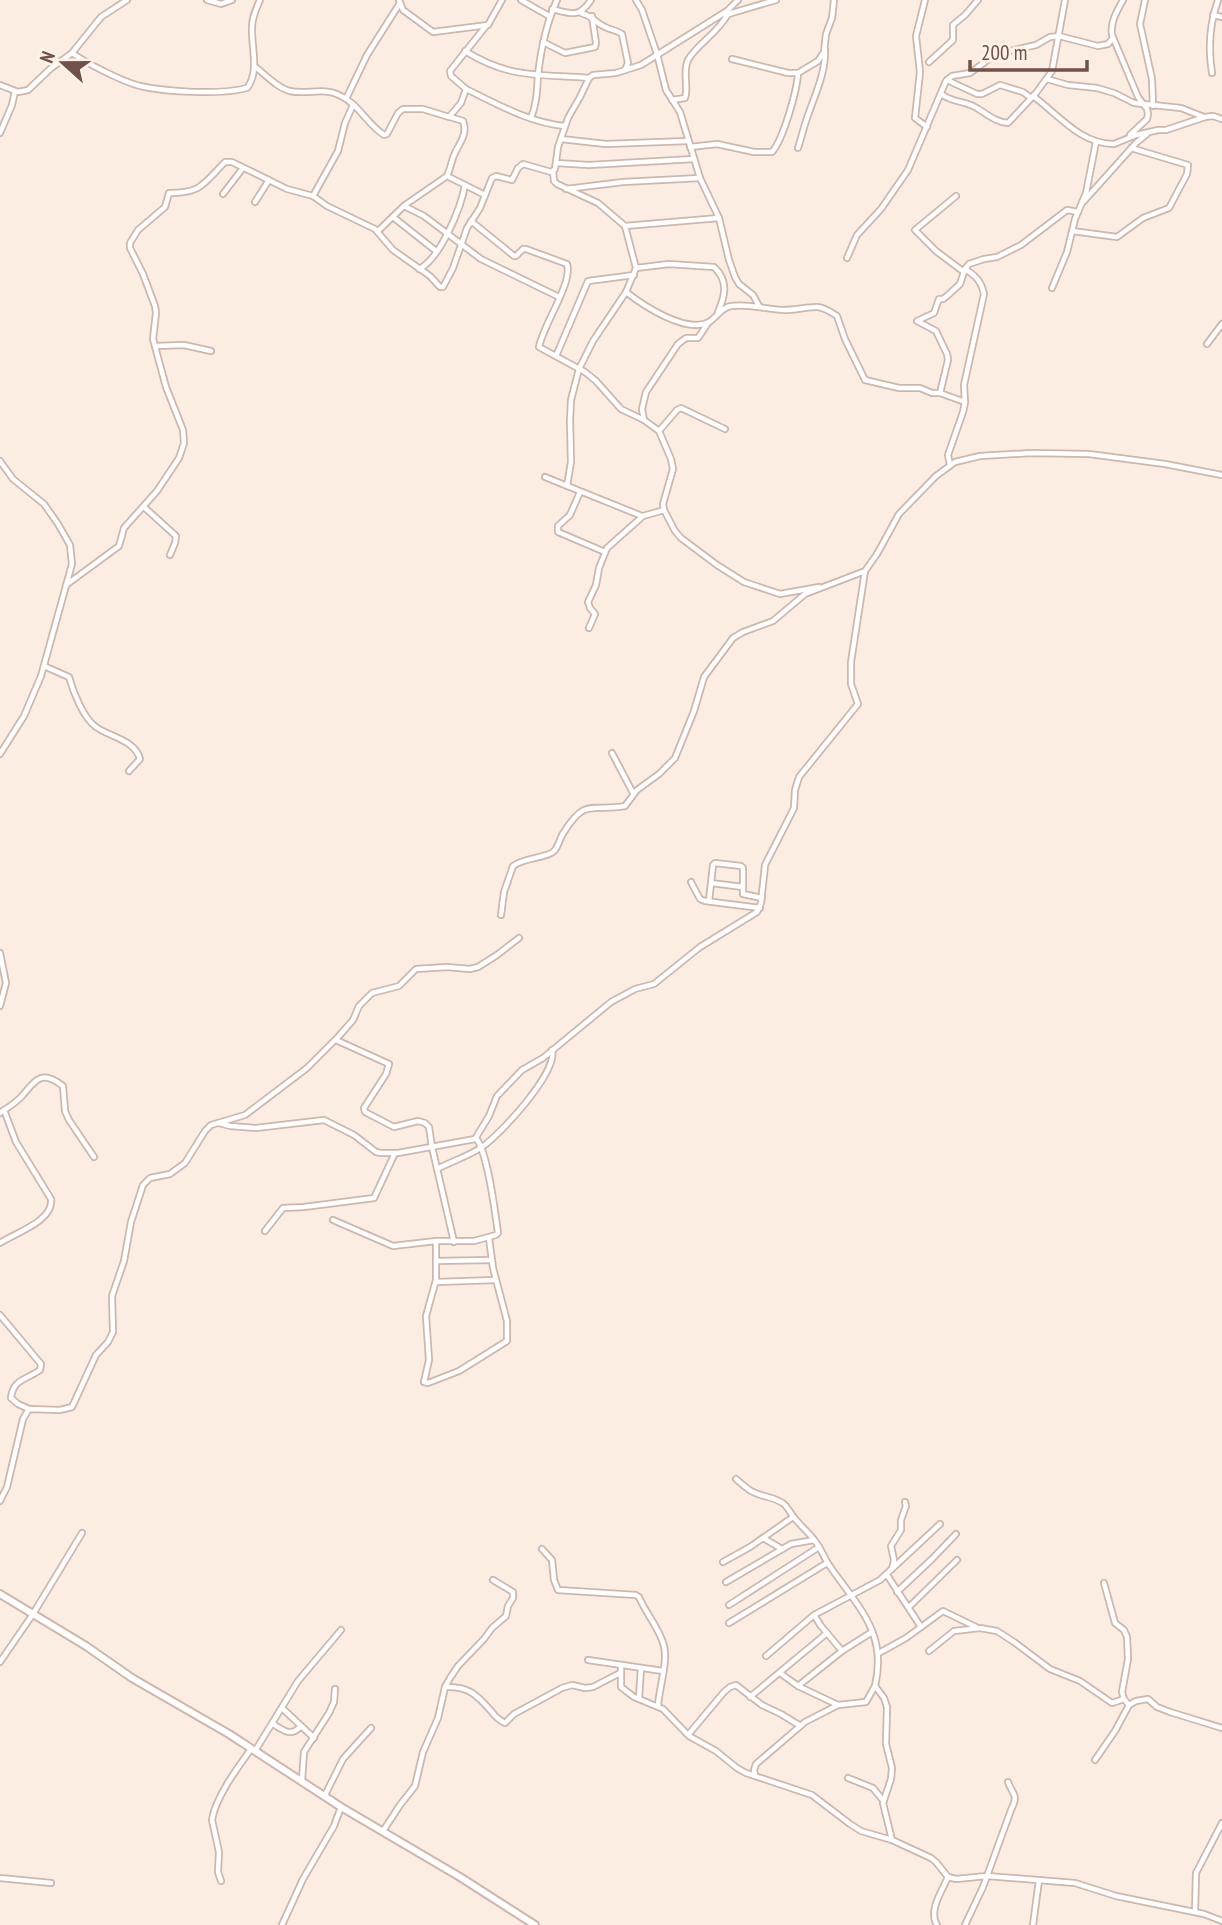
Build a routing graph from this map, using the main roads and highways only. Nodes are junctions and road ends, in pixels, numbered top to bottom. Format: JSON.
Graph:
{"nodes":[{"id":1,"x":0,"y":1594,"type":"edge"},
{"id":2,"x":535,"y":1925,"type":"edge"}],
"edges":[{"from":1,"to":2,"type":"main road"}]}
